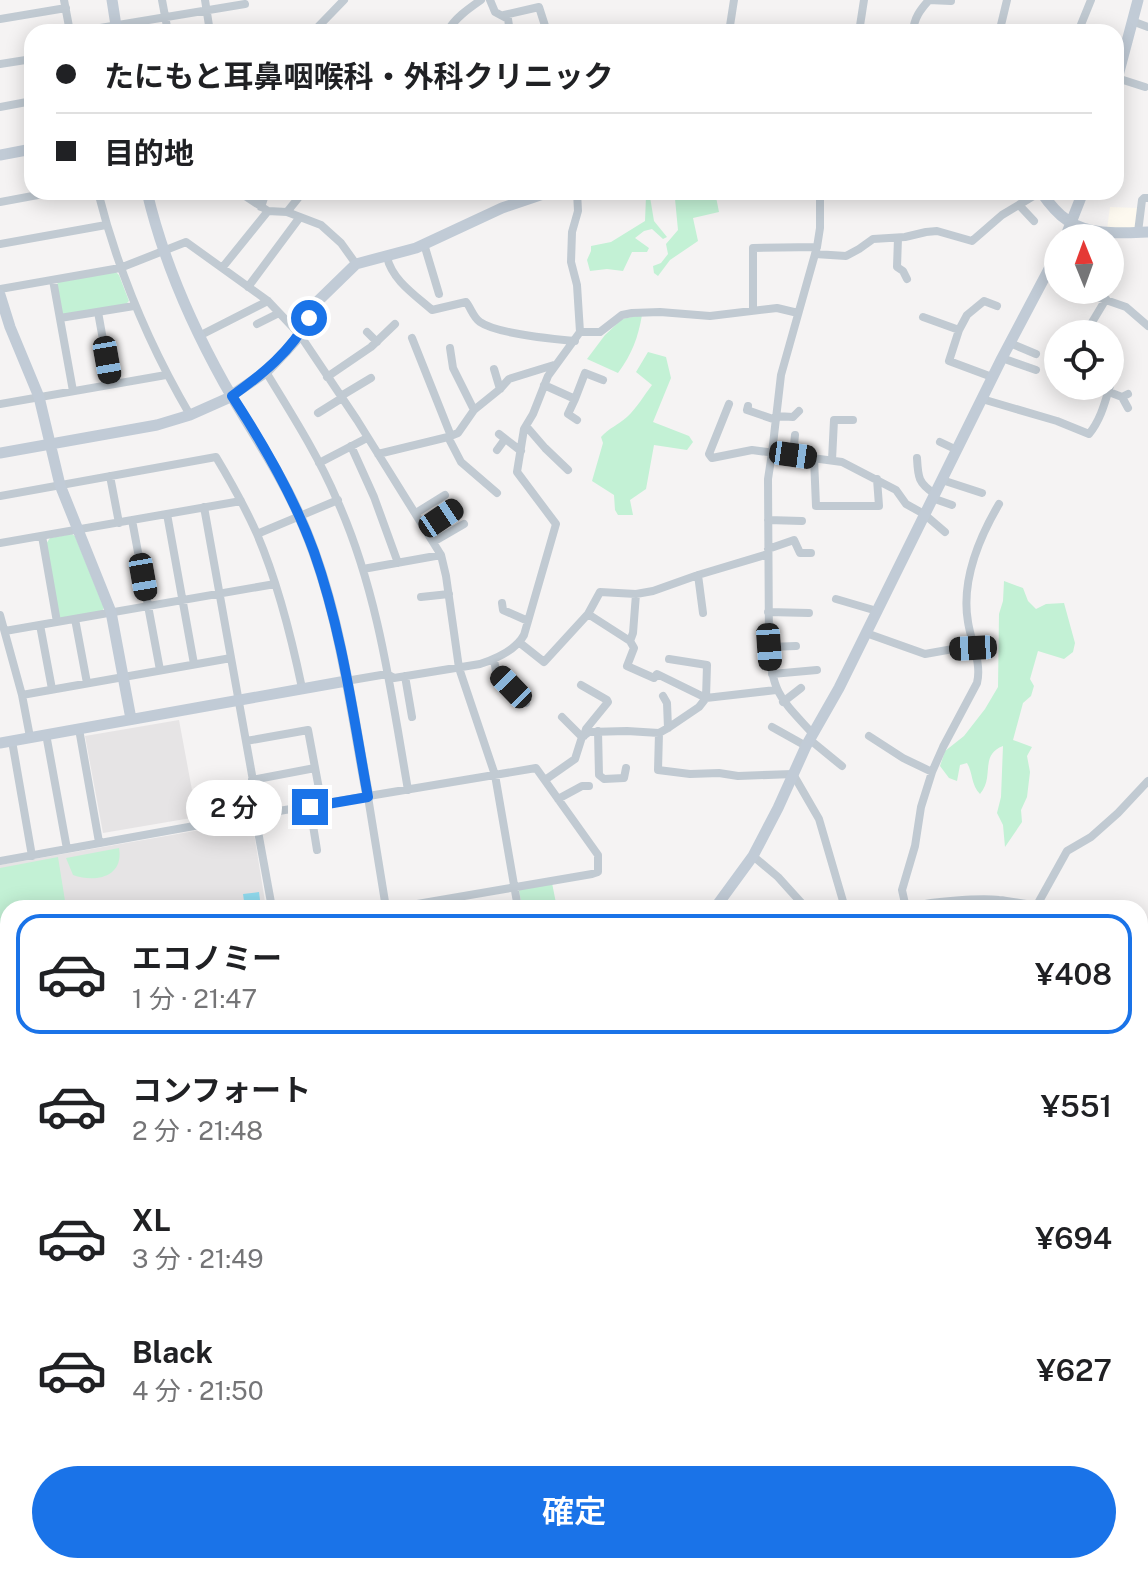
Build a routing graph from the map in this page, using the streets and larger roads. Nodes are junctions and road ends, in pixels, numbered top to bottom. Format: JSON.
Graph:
{"nodes":[{"id":1,"x":112,"y":0,"type":"edge"},
{"id":2,"x":162,"y":0,"type":"edge"},
{"id":3,"x":344,"y":0,"type":"edge"},
{"id":4,"x":481,"y":0,"type":"edge"},
{"id":5,"x":490,"y":0,"type":"edge"},
{"id":6,"x":734,"y":0,"type":"edge"},
{"id":7,"x":864,"y":0,"type":"edge"},
{"id":8,"x":1007,"y":0,"type":"edge"},
{"id":9,"x":1091,"y":0,"type":"edge"},
{"id":10,"x":1138,"y":0,"type":"edge"},
{"id":11,"x":951,"y":1,"type":"edge"},
{"id":12,"x":65,"y":4,"type":"edge"},
{"id":13,"x":245,"y":4,"type":"dead end"},
{"id":14,"x":206,"y":5,"type":"edge"},
{"id":15,"x":504,"y":15,"type":"junction"},
{"id":16,"x":165,"y":17,"type":"junction"},
{"id":17,"x":0,"y":19,"type":"edge"},
{"id":18,"x":1132,"y":21,"type":"junction"},
{"id":19,"x":69,"y":24,"type":"edge"},
{"id":20,"x":116,"y":24,"type":"edge"},
{"id":21,"x":137,"y":24,"type":"edge"},
{"id":22,"x":166,"y":24,"type":"edge"},
{"id":23,"x":321,"y":24,"type":"edge"},
{"id":24,"x":453,"y":24,"type":"edge"},
{"id":25,"x":509,"y":24,"type":"edge"},
{"id":26,"x":544,"y":24,"type":"edge"},
{"id":27,"x":730,"y":24,"type":"edge"},
{"id":28,"x":860,"y":24,"type":"edge"},
{"id":29,"x":914,"y":24,"type":"edge"},
{"id":30,"x":1001,"y":24,"type":"edge"},
{"id":31,"x":1081,"y":24,"type":"edge"},
{"id":32,"x":1148,"y":27,"type":"edge"},
{"id":33,"x":1124,"y":46,"type":"edge"},
{"id":34,"x":24,"y":60,"type":"edge"},
{"id":35,"x":0,"y":64,"type":"edge"},
{"id":36,"x":1124,"y":82,"type":"edge"},
{"id":37,"x":1145,"y":87,"type":"dead end"},
{"id":38,"x":24,"y":102,"type":"edge"},
{"id":39,"x":0,"y":107,"type":"edge"},
{"id":40,"x":24,"y":150,"type":"edge"},
{"id":41,"x":0,"y":155,"type":"edge"},
{"id":42,"x":24,"y":198,"type":"edge"},
{"id":43,"x":1148,"y":198,"type":"edge"},
{"id":44,"x":100,"y":200,"type":"edge"},
{"id":45,"x":149,"y":200,"type":"edge"},
{"id":46,"x":251,"y":200,"type":"edge"},
{"id":47,"x":266,"y":200,"type":"edge"},
{"id":48,"x":297,"y":200,"type":"edge"},
{"id":49,"x":526,"y":200,"type":"edge"},
{"id":50,"x":577,"y":200,"type":"edge"},
{"id":51,"x":820,"y":200,"type":"edge"},
{"id":52,"x":1027,"y":200,"type":"edge"},
{"id":53,"x":1046,"y":200,"type":"edge"},
{"id":54,"x":1080,"y":200,"type":"edge"},
{"id":55,"x":0,"y":202,"type":"edge"},
{"id":56,"x":1019,"y":205,"type":"junction"},
{"id":57,"x":265,"y":209,"type":"junction"},
{"id":58,"x":287,"y":212,"type":"junction"},
{"id":59,"x":300,"y":217,"type":"junction"},
{"id":60,"x":1034,"y":221,"type":"dead end"},
{"id":61,"x":1071,"y":223,"type":"junction"},
{"id":62,"x":1074,"y":224,"type":"edge"},
{"id":63,"x":106,"y":225,"type":"junction"},
{"id":64,"x":1143,"y":232,"type":"edge"},
{"id":65,"x":898,"y":238,"type":"junction"},
{"id":66,"x":0,"y":244,"type":"edge"},
{"id":67,"x":424,"y":244,"type":"junction"},
{"id":68,"x":816,"y":251,"type":"junction"},
{"id":69,"x":163,"y":252,"type":"junction"},
{"id":70,"x":387,"y":257,"type":"junction"},
{"id":71,"x":356,"y":264,"type":"junction"},
{"id":72,"x":120,"y":268,"type":"junction"},
{"id":73,"x":222,"y":268,"type":"junction"},
{"id":74,"x":907,"y":279,"type":"dead end"},
{"id":75,"x":53,"y":280,"type":"junction"},
{"id":76,"x":1044,"y":282,"type":"edge"},
{"id":77,"x":248,"y":287,"type":"junction"},
{"id":78,"x":0,"y":289,"type":"edge"},
{"id":79,"x":439,"y":294,"type":"dead end"},
{"id":80,"x":0,"y":295,"type":"edge"},
{"id":81,"x":268,"y":301,"type":"junction"},
{"id":82,"x":1118,"y":304,"type":"edge"},
{"id":83,"x":134,"y":306,"type":"junction"},
{"id":84,"x":997,"y":306,"type":"dead end"},
{"id":85,"x":753,"y":310,"type":"junction"},
{"id":86,"x":98,"y":312,"type":"junction"},
{"id":87,"x":279,"y":313,"type":"junction"},
{"id":88,"x":798,"y":313,"type":"junction"},
{"id":89,"x":923,"y":317,"type":"dead end"},
{"id":90,"x":60,"y":318,"type":"junction"},
{"id":91,"x":257,"y":324,"type":"dead end"},
{"id":92,"x":395,"y":324,"type":"dead end"},
{"id":93,"x":1148,"y":326,"type":"edge"},
{"id":94,"x":5,"y":328,"type":"edge"},
{"id":95,"x":959,"y":330,"type":"junction"},
{"id":96,"x":367,"y":332,"type":"dead end"},
{"id":97,"x":580,"y":332,"type":"junction"},
{"id":98,"x":300,"y":335,"type":"junction"},
{"id":99,"x":199,"y":336,"type":"junction"},
{"id":100,"x":412,"y":338,"type":"dead end"},
{"id":101,"x":575,"y":341,"type":"junction"},
{"id":102,"x":377,"y":342,"type":"junction"},
{"id":103,"x":1010,"y":343,"type":"junction"},
{"id":104,"x":450,"y":348,"type":"dead end"},
{"id":105,"x":1036,"y":354,"type":"dead end"},
{"id":106,"x":1002,"y":358,"type":"junction"},
{"id":107,"x":554,"y":365,"type":"junction"},
{"id":108,"x":494,"y":369,"type":"dead end"},
{"id":109,"x":1036,"y":370,"type":"dead end"},
{"id":110,"x":266,"y":372,"type":"junction"},
{"id":111,"x":166,"y":375,"type":"junction"},
{"id":112,"x":327,"y":377,"type":"junction"},
{"id":113,"x":992,"y":377,"type":"junction"},
{"id":114,"x":371,"y":378,"type":"dead end"},
{"id":115,"x":603,"y":380,"type":"dead end"},
{"id":116,"x":111,"y":384,"type":"junction"},
{"id":117,"x":544,"y":385,"type":"junction"},
{"id":118,"x":500,"y":389,"type":"junction"},
{"id":119,"x":73,"y":391,"type":"junction"},
{"id":120,"x":232,"y":396,"type":"junction"},
{"id":121,"x":1124,"y":396,"type":"edge"},
{"id":122,"x":39,"y":397,"type":"junction"},
{"id":123,"x":341,"y":397,"type":"junction"},
{"id":124,"x":575,"y":399,"type":"junction"},
{"id":125,"x":982,"y":399,"type":"junction"},
{"id":126,"x":1106,"y":400,"type":"edge"},
{"id":127,"x":0,"y":404,"type":"edge"},
{"id":128,"x":729,"y":404,"type":"dead end"},
{"id":129,"x":748,"y":406,"type":"dead end"},
{"id":130,"x":1128,"y":408,"type":"dead end"},
{"id":131,"x":474,"y":410,"type":"junction"},
{"id":132,"x":799,"y":411,"type":"dead end"},
{"id":133,"x":318,"y":413,"type":"dead end"},
{"id":134,"x":190,"y":415,"type":"junction"},
{"id":135,"x":776,"y":418,"type":"junction"},
{"id":136,"x":577,"y":420,"type":"dead end"},
{"id":137,"x":853,"y":420,"type":"dead end"},
{"id":138,"x":526,"y":426,"type":"junction"},
{"id":139,"x":795,"y":435,"type":"dead end"},
{"id":140,"x":450,"y":437,"type":"junction"},
{"id":141,"x":367,"y":438,"type":"junction"},
{"id":142,"x":940,"y":442,"type":"dead end"},
{"id":143,"x":50,"y":444,"type":"junction"},
{"id":144,"x":351,"y":446,"type":"junction"},
{"id":145,"x":497,"y":450,"type":"dead end"},
{"id":146,"x":957,"y":450,"type":"junction"},
{"id":147,"x":521,"y":451,"type":"junction"},
{"id":148,"x":0,"y":453,"type":"edge"},
{"id":149,"x":772,"y":453,"type":"junction"},
{"id":150,"x":378,"y":454,"type":"junction"},
{"id":151,"x":793,"y":455,"type":"junction"},
{"id":152,"x":814,"y":458,"type":"junction"},
{"id":153,"x":917,"y":458,"type":"dead end"},
{"id":154,"x":832,"y":460,"type":"junction"},
{"id":155,"x":319,"y":463,"type":"junction"},
{"id":156,"x":568,"y":470,"type":"dead end"},
{"id":157,"x":110,"y":476,"type":"junction"},
{"id":158,"x":877,"y":479,"type":"junction"},
{"id":159,"x":942,"y":480,"type":"junction"},
{"id":160,"x":60,"y":485,"type":"junction"},
{"id":161,"x":497,"y":493,"type":"dead end"},
{"id":162,"x":982,"y":493,"type":"dead end"},
{"id":163,"x":445,"y":495,"type":"dead end"},
{"id":164,"x":0,"y":496,"type":"edge"},
{"id":165,"x":934,"y":496,"type":"junction"},
{"id":166,"x":338,"y":500,"type":"junction"},
{"id":167,"x":241,"y":501,"type":"junction"},
{"id":168,"x":999,"y":504,"type":"dead end"},
{"id":169,"x":952,"y":505,"type":"dead end"},
{"id":170,"x":204,"y":507,"type":"junction"},
{"id":171,"x":456,"y":508,"type":"dead end"},
{"id":172,"x":416,"y":513,"type":"junction"},
{"id":173,"x":167,"y":514,"type":"junction"},
{"id":174,"x":924,"y":514,"type":"junction"},
{"id":175,"x":300,"y":517,"type":"junction"},
{"id":176,"x":132,"y":520,"type":"junction"},
{"id":177,"x":768,"y":520,"type":"junction"},
{"id":178,"x":802,"y":521,"type":"dead end"},
{"id":179,"x":119,"y":523,"type":"junction"},
{"id":180,"x":464,"y":524,"type":"dead end"},
{"id":181,"x":425,"y":528,"type":"junction"},
{"id":182,"x":78,"y":530,"type":"junction"},
{"id":183,"x":945,"y":532,"type":"dead end"},
{"id":184,"x":257,"y":534,"type":"junction"},
{"id":185,"x":42,"y":536,"type":"junction"},
{"id":186,"x":433,"y":542,"type":"junction"},
{"id":187,"x":0,"y":543,"type":"edge"},
{"id":188,"x":768,"y":552,"type":"junction"},
{"id":189,"x":811,"y":553,"type":"dead end"},
{"id":190,"x":441,"y":555,"type":"junction"},
{"id":191,"x":398,"y":563,"type":"junction"},
{"id":192,"x":363,"y":569,"type":"junction"},
{"id":193,"x":698,"y":575,"type":"junction"},
{"id":194,"x":275,"y":584,"type":"junction"},
{"id":195,"x":220,"y":593,"type":"junction"},
{"id":196,"x":449,"y":594,"type":"junction"},
{"id":197,"x":636,"y":594,"type":"junction"},
{"id":198,"x":421,"y":597,"type":"dead end"},
{"id":199,"x":836,"y":599,"type":"dead end"},
{"id":200,"x":183,"y":600,"type":"junction"},
{"id":201,"x":502,"y":603,"type":"dead end"},
{"id":202,"x":148,"y":606,"type":"junction"},
{"id":203,"x":877,"y":611,"type":"junction"},
{"id":204,"x":111,"y":612,"type":"junction"},
{"id":205,"x":768,"y":612,"type":"junction"},
{"id":206,"x":703,"y":613,"type":"dead end"},
{"id":207,"x":809,"y":613,"type":"dead end"},
{"id":208,"x":588,"y":614,"type":"junction"},
{"id":209,"x":0,"y":615,"type":"edge"},
{"id":210,"x":75,"y":619,"type":"junction"},
{"id":211,"x":528,"y":621,"type":"junction"},
{"id":212,"x":57,"y":622,"type":"junction"},
{"id":213,"x":40,"y":625,"type":"junction"},
{"id":214,"x":5,"y":631,"type":"junction"},
{"id":215,"x":866,"y":633,"type":"junction"},
{"id":216,"x":630,"y":641,"type":"junction"},
{"id":217,"x":520,"y":643,"type":"junction"},
{"id":218,"x":796,"y":646,"type":"dead end"},
{"id":219,"x":769,"y":647,"type":"junction"},
{"id":220,"x":973,"y":648,"type":"junction"},
{"id":221,"x":231,"y":658,"type":"junction"},
{"id":222,"x":494,"y":659,"type":"junction"},
{"id":223,"x":669,"y":659,"type":"dead end"},
{"id":224,"x":194,"y":664,"type":"junction"},
{"id":225,"x":459,"y":668,"type":"junction"},
{"id":226,"x":160,"y":670,"type":"junction"},
{"id":227,"x":817,"y":670,"type":"dead end"},
{"id":228,"x":387,"y":674,"type":"junction"},
{"id":229,"x":772,"y":674,"type":"junction"},
{"id":230,"x":405,"y":676,"type":"junction"},
{"id":231,"x":123,"y":677,"type":"junction"},
{"id":232,"x":346,"y":681,"type":"junction"},
{"id":233,"x":87,"y":683,"type":"junction"},
{"id":234,"x":581,"y":685,"type":"dead end"},
{"id":235,"x":302,"y":688,"type":"junction"},
{"id":236,"x":801,"y":688,"type":"dead end"},
{"id":237,"x":52,"y":689,"type":"junction"},
{"id":238,"x":776,"y":690,"type":"junction"},
{"id":239,"x":22,"y":695,"type":"junction"},
{"id":240,"x":663,"y":696,"type":"dead end"},
{"id":241,"x":706,"y":698,"type":"junction"},
{"id":242,"x":238,"y":701,"type":"junction"},
{"id":243,"x":783,"y":702,"type":"junction"},
{"id":244,"x":526,"y":703,"type":"dead end"},
{"id":245,"x":412,"y":717,"type":"dead end"},
{"id":246,"x":562,"y":717,"type":"dead end"},
{"id":247,"x":131,"y":719,"type":"junction"},
{"id":248,"x":772,"y":727,"type":"dead end"},
{"id":249,"x":668,"y":728,"type":"junction"},
{"id":250,"x":79,"y":729,"type":"junction"},
{"id":251,"x":598,"y":731,"type":"junction"},
{"id":252,"x":659,"y":733,"type":"junction"},
{"id":253,"x":46,"y":734,"type":"junction"},
{"id":254,"x":583,"y":736,"type":"junction"},
{"id":255,"x":869,"y":736,"type":"dead end"},
{"id":256,"x":30,"y":737,"type":"junction"},
{"id":257,"x":809,"y":740,"type":"junction"},
{"id":258,"x":246,"y":741,"type":"junction"},
{"id":259,"x":6,"y":742,"type":"edge"},
{"id":260,"x":842,"y":766,"type":"dead end"},
{"id":261,"x":315,"y":768,"type":"junction"},
{"id":262,"x":626,"y":768,"type":"dead end"},
{"id":263,"x":932,"y":772,"type":"junction"},
{"id":264,"x":793,"y":774,"type":"junction"},
{"id":265,"x":495,"y":775,"type":"junction"},
{"id":266,"x":252,"y":780,"type":"junction"},
{"id":267,"x":545,"y":780,"type":"junction"},
{"id":268,"x":1148,"y":781,"type":"edge"},
{"id":269,"x":589,"y":786,"type":"dead end"},
{"id":270,"x":408,"y":790,"type":"junction"},
{"id":271,"x":368,"y":797,"type":"junction"},
{"id":272,"x":558,"y":799,"type":"junction"},
{"id":273,"x":322,"y":805,"type":"junction"},
{"id":274,"x":310,"y":807,"type":"junction"},
{"id":275,"x":257,"y":814,"type":"junction"},
{"id":276,"x":99,"y":842,"type":"junction"},
{"id":277,"x":67,"y":849,"type":"junction"},
{"id":278,"x":317,"y":850,"type":"dead end"},
{"id":279,"x":32,"y":856,"type":"junction"},
{"id":280,"x":753,"y":856,"type":"junction"},
{"id":281,"x":0,"y":861,"type":"edge"},
{"id":282,"x":515,"y":887,"type":"junction"},
{"id":283,"x":271,"y":900,"type":"edge"},
{"id":284,"x":385,"y":900,"type":"edge"},
{"id":285,"x":440,"y":900,"type":"edge"},
{"id":286,"x":517,"y":900,"type":"edge"},
{"id":287,"x":721,"y":900,"type":"edge"},
{"id":288,"x":799,"y":900,"type":"edge"},
{"id":289,"x":843,"y":900,"type":"edge"},
{"id":290,"x":905,"y":900,"type":"edge"},
{"id":291,"x":1042,"y":900,"type":"edge"}],
"edges":[{"from":1,"to":20,"type":"street"},
{"from":2,"to":16,"type":"street"},
{"from":3,"to":23,"type":"street"},
{"from":4,"to":24,"type":"street"},
{"from":5,"to":15,"type":"street"},
{"from":6,"to":27,"type":"street"},
{"from":7,"to":28,"type":"street"},
{"from":8,"to":30,"type":"street"},
{"from":9,"to":31,"type":"street"},
{"from":10,"to":18,"type":"street"},
{"from":11,"to":29,"type":"street"},
{"from":12,"to":17,"type":"street"},
{"from":12,"to":19,"type":"street"},
{"from":13,"to":14,"type":"street"},
{"from":14,"to":16,"type":"street"},
{"from":15,"to":25,"type":"street"},
{"from":15,"to":26,"type":"street"},
{"from":16,"to":21,"type":"street"},
{"from":16,"to":22,"type":"street"},
{"from":18,"to":32,"type":"street"},
{"from":18,"to":33,"type":"street"},
{"from":34,"to":35,"type":"street"},
{"from":36,"to":37,"type":"street"},
{"from":38,"to":39,"type":"street"},
{"from":40,"to":41,"type":"street"},
{"from":42,"to":55,"type":"street"},
{"from":43,"to":64,"type":"street"},
{"from":44,"to":63,"type":"street"},
{"from":45,"to":69,"type":"street"},
{"from":46,"to":57,"type":"street"},
{"from":47,"to":57,"type":"street"},
{"from":48,"to":58,"type":"street"},
{"from":49,"to":67,"type":"street"},
{"from":50,"to":97,"type":"street"},
{"from":51,"to":68,"type":"street"},
{"from":52,"to":56,"type":"street"},
{"from":53,"to":61,"type":"street"},
{"from":54,"to":61,"type":"street"},
{"from":56,"to":60,"type":"street"},
{"from":56,"to":65,"type":"street"},
{"from":57,"to":58,"type":"street"},
{"from":57,"to":73,"type":"street"},
{"from":58,"to":59,"type":"street"},
{"from":59,"to":71,"type":"street"},
{"from":59,"to":77,"type":"street"},
{"from":61,"to":62,"type":"street"},
{"from":63,"to":66,"type":"street"},
{"from":63,"to":72,"type":"street"},
{"from":65,"to":68,"type":"street"},
{"from":65,"to":74,"type":"street"},
{"from":67,"to":70,"type":"street"},
{"from":67,"to":79,"type":"street"},
{"from":68,"to":85,"type":"street"},
{"from":68,"to":88,"type":"street"},
{"from":69,"to":72,"type":"street"},
{"from":69,"to":73,"type":"street"},
{"from":69,"to":99,"type":"street"},
{"from":70,"to":71,"type":"street"},
{"from":70,"to":101,"type":"street"},
{"from":71,"to":98,"type":"street"},
{"from":72,"to":75,"type":"street"},
{"from":72,"to":83,"type":"street"},
{"from":73,"to":77,"type":"street"},
{"from":75,"to":78,"type":"street"},
{"from":75,"to":90,"type":"street"},
{"from":76,"to":103,"type":"street"},
{"from":77,"to":81,"type":"street"},
{"from":80,"to":94,"type":"street"},
{"from":81,"to":87,"type":"street"},
{"from":81,"to":99,"type":"street"},
{"from":82,"to":93,"type":"street"},
{"from":83,"to":86,"type":"street"},
{"from":83,"to":111,"type":"street"},
{"from":84,"to":95,"type":"street"},
{"from":85,"to":88,"type":"street"},
{"from":85,"to":97,"type":"street"},
{"from":86,"to":90,"type":"street"},
{"from":86,"to":116,"type":"street"},
{"from":87,"to":91,"type":"street"},
{"from":87,"to":98,"type":"street"},
{"from":88,"to":135,"type":"street"},
{"from":89,"to":95,"type":"street"},
{"from":90,"to":119,"type":"street"},
{"from":92,"to":102,"type":"street"},
{"from":94,"to":122,"type":"street"},
{"from":95,"to":113,"type":"street"},
{"from":96,"to":102,"type":"street"},
{"from":97,"to":101,"type":"street"},
{"from":98,"to":110,"type":"street"},
{"from":98,"to":112,"type":"street"},
{"from":99,"to":120,"type":"street"},
{"from":100,"to":140,"type":"street"},
{"from":101,"to":107,"type":"street"},
{"from":102,"to":112,"type":"street"},
{"from":103,"to":105,"type":"street"},
{"from":103,"to":106,"type":"street"},
{"from":104,"to":131,"type":"street"},
{"from":106,"to":109,"type":"street"},
{"from":106,"to":113,"type":"street"},
{"from":107,"to":117,"type":"street"},
{"from":107,"to":118,"type":"street"},
{"from":108,"to":118,"type":"street"},
{"from":110,"to":120,"type":"street"},
{"from":110,"to":155,"type":"street"},
{"from":111,"to":116,"type":"street"},
{"from":111,"to":134,"type":"street"},
{"from":112,"to":123,"type":"street"},
{"from":113,"to":125,"type":"street"},
{"from":114,"to":123,"type":"street"},
{"from":115,"to":124,"type":"street"},
{"from":116,"to":119,"type":"street"},
{"from":117,"to":124,"type":"street"},
{"from":117,"to":138,"type":"street"},
{"from":118,"to":131,"type":"street"},
{"from":119,"to":122,"type":"street"},
{"from":120,"to":134,"type":"street"},
{"from":120,"to":175,"type":"street"},
{"from":121,"to":130,"type":"street"},
{"from":122,"to":127,"type":"street"},
{"from":122,"to":143,"type":"street"},
{"from":123,"to":133,"type":"street"},
{"from":123,"to":141,"type":"street"},
{"from":124,"to":136,"type":"street"},
{"from":125,"to":126,"type":"street"},
{"from":125,"to":146,"type":"street"},
{"from":128,"to":149,"type":"street"},
{"from":129,"to":135,"type":"street"},
{"from":131,"to":140,"type":"street"},
{"from":132,"to":135,"type":"street"},
{"from":134,"to":143,"type":"street"},
{"from":135,"to":149,"type":"street"},
{"from":137,"to":154,"type":"street"},
{"from":138,"to":147,"type":"street"},
{"from":138,"to":156,"type":"street"},
{"from":139,"to":151,"type":"street"},
{"from":140,"to":150,"type":"street"},
{"from":140,"to":161,"type":"street"},
{"from":141,"to":144,"type":"street"},
{"from":141,"to":150,"type":"street"},
{"from":142,"to":146,"type":"street"},
{"from":143,"to":148,"type":"street"},
{"from":143,"to":160,"type":"street"},
{"from":144,"to":155,"type":"street"},
{"from":144,"to":191,"type":"street"},
{"from":145,"to":147,"type":"street"},
{"from":146,"to":159,"type":"street"},
{"from":147,"to":211,"type":"street"},
{"from":149,"to":151,"type":"street"},
{"from":149,"to":177,"type":"street"},
{"from":150,"to":172,"type":"street"},
{"from":151,"to":152,"type":"street"},
{"from":152,"to":154,"type":"street"},
{"from":152,"to":158,"type":"street"},
{"from":153,"to":165,"type":"street"},
{"from":154,"to":158,"type":"street"},
{"from":155,"to":166,"type":"street"},
{"from":157,"to":160,"type":"street"},
{"from":157,"to":167,"type":"street"},
{"from":157,"to":179,"type":"street"},
{"from":158,"to":174,"type":"street"},
{"from":159,"to":162,"type":"street"},
{"from":159,"to":165,"type":"street"},
{"from":160,"to":164,"type":"street"},
{"from":160,"to":182,"type":"street"},
{"from":163,"to":172,"type":"street"},
{"from":165,"to":169,"type":"street"},
{"from":165,"to":174,"type":"street"},
{"from":166,"to":175,"type":"street"},
{"from":166,"to":192,"type":"street"},
{"from":167,"to":170,"type":"street"},
{"from":167,"to":184,"type":"street"},
{"from":168,"to":220,"type":"street"},
{"from":170,"to":173,"type":"street"},
{"from":170,"to":195,"type":"street"},
{"from":171,"to":181,"type":"street"},
{"from":172,"to":181,"type":"street"},
{"from":173,"to":176,"type":"street"},
{"from":173,"to":200,"type":"street"},
{"from":174,"to":183,"type":"street"},
{"from":174,"to":203,"type":"street"},
{"from":175,"to":184,"type":"street"},
{"from":175,"to":232,"type":"street"},
{"from":176,"to":179,"type":"street"},
{"from":176,"to":202,"type":"street"},
{"from":177,"to":178,"type":"street"},
{"from":177,"to":188,"type":"street"},
{"from":179,"to":182,"type":"street"},
{"from":180,"to":186,"type":"street"},
{"from":181,"to":186,"type":"street"},
{"from":182,"to":185,"type":"street"},
{"from":182,"to":204,"type":"street"},
{"from":184,"to":194,"type":"street"},
{"from":185,"to":187,"type":"street"},
{"from":185,"to":212,"type":"street"},
{"from":186,"to":190,"type":"street"},
{"from":188,"to":189,"type":"street"},
{"from":188,"to":193,"type":"street"},
{"from":188,"to":205,"type":"street"},
{"from":190,"to":191,"type":"street"},
{"from":190,"to":196,"type":"street"},
{"from":191,"to":192,"type":"street"},
{"from":192,"to":228,"type":"street"},
{"from":193,"to":197,"type":"street"},
{"from":193,"to":206,"type":"street"},
{"from":194,"to":195,"type":"street"},
{"from":194,"to":235,"type":"street"},
{"from":195,"to":200,"type":"street"},
{"from":195,"to":221,"type":"street"},
{"from":196,"to":198,"type":"street"},
{"from":196,"to":225,"type":"street"},
{"from":197,"to":208,"type":"street"},
{"from":197,"to":216,"type":"street"},
{"from":199,"to":203,"type":"street"},
{"from":200,"to":202,"type":"street"},
{"from":200,"to":224,"type":"street"},
{"from":201,"to":211,"type":"street"},
{"from":202,"to":204,"type":"street"},
{"from":202,"to":226,"type":"street"},
{"from":203,"to":215,"type":"street"},
{"from":204,"to":210,"type":"street"},
{"from":204,"to":231,"type":"street"},
{"from":205,"to":207,"type":"street"},
{"from":205,"to":219,"type":"street"},
{"from":208,"to":216,"type":"street"},
{"from":208,"to":217,"type":"street"},
{"from":209,"to":214,"type":"street"},
{"from":210,"to":212,"type":"street"},
{"from":210,"to":233,"type":"street"},
{"from":211,"to":217,"type":"street"},
{"from":212,"to":213,"type":"street"},
{"from":213,"to":214,"type":"street"},
{"from":213,"to":237,"type":"street"},
{"from":214,"to":239,"type":"street"},
{"from":215,"to":220,"type":"street"},
{"from":215,"to":257,"type":"street"},
{"from":216,"to":241,"type":"street"},
{"from":217,"to":222,"type":"street"},
{"from":218,"to":219,"type":"street"},
{"from":219,"to":229,"type":"street"},
{"from":220,"to":263,"type":"street"},
{"from":221,"to":224,"type":"street"},
{"from":221,"to":242,"type":"street"},
{"from":222,"to":225,"type":"street"},
{"from":222,"to":244,"type":"street"},
{"from":223,"to":241,"type":"street"},
{"from":224,"to":226,"type":"street"},
{"from":225,"to":230,"type":"street"},
{"from":225,"to":265,"type":"street"},
{"from":226,"to":231,"type":"street"},
{"from":227,"to":229,"type":"street"},
{"from":228,"to":230,"type":"street"},
{"from":228,"to":232,"type":"street"},
{"from":228,"to":270,"type":"street"},
{"from":229,"to":238,"type":"street"},
{"from":230,"to":245,"type":"street"},
{"from":231,"to":233,"type":"street"},
{"from":231,"to":247,"type":"street"},
{"from":232,"to":235,"type":"street"},
{"from":232,"to":271,"type":"street"},
{"from":233,"to":237,"type":"street"},
{"from":234,"to":254,"type":"street"},
{"from":235,"to":242,"type":"street"},
{"from":236,"to":243,"type":"street"},
{"from":237,"to":239,"type":"street"},
{"from":238,"to":241,"type":"street"},
{"from":238,"to":243,"type":"street"},
{"from":239,"to":256,"type":"street"},
{"from":240,"to":249,"type":"street"},
{"from":241,"to":249,"type":"street"},
{"from":242,"to":247,"type":"street"},
{"from":242,"to":258,"type":"street"},
{"from":243,"to":257,"type":"street"},
{"from":246,"to":254,"type":"street"},
{"from":247,"to":250,"type":"street"},
{"from":248,"to":257,"type":"street"},
{"from":249,"to":252,"type":"street"},
{"from":250,"to":253,"type":"street"},
{"from":250,"to":276,"type":"street"},
{"from":251,"to":252,"type":"street"},
{"from":251,"to":254,"type":"street"},
{"from":251,"to":262,"type":"street"},
{"from":252,"to":264,"type":"street"},
{"from":253,"to":256,"type":"street"},
{"from":253,"to":277,"type":"street"},
{"from":254,"to":267,"type":"street"},
{"from":255,"to":263,"type":"street"},
{"from":256,"to":259,"type":"street"},
{"from":257,"to":260,"type":"street"},
{"from":257,"to":264,"type":"street"},
{"from":258,"to":261,"type":"street"},
{"from":258,"to":266,"type":"street"},
{"from":259,"to":279,"type":"street"},
{"from":261,"to":266,"type":"street"},
{"from":261,"to":273,"type":"street"},
{"from":263,"to":290,"type":"street"},
{"from":264,"to":280,"type":"street"},
{"from":264,"to":289,"type":"street"},
{"from":265,"to":267,"type":"street"},
{"from":265,"to":270,"type":"street"},
{"from":265,"to":282,"type":"street"},
{"from":266,"to":275,"type":"street"},
{"from":267,"to":272,"type":"street"},
{"from":268,"to":291,"type":"street"},
{"from":269,"to":272,"type":"street"},
{"from":270,"to":271,"type":"street"},
{"from":271,"to":273,"type":"street"},
{"from":271,"to":284,"type":"street"},
{"from":272,"to":282,"type":"street"},
{"from":273,"to":274,"type":"street"},
{"from":274,"to":275,"type":"street"},
{"from":274,"to":278,"type":"street"},
{"from":275,"to":276,"type":"street"},
{"from":275,"to":283,"type":"street"},
{"from":276,"to":277,"type":"street"},
{"from":277,"to":279,"type":"street"},
{"from":279,"to":281,"type":"street"},
{"from":280,"to":287,"type":"street"},
{"from":280,"to":288,"type":"street"},
{"from":282,"to":285,"type":"street"},
{"from":282,"to":286,"type":"street"}]}
